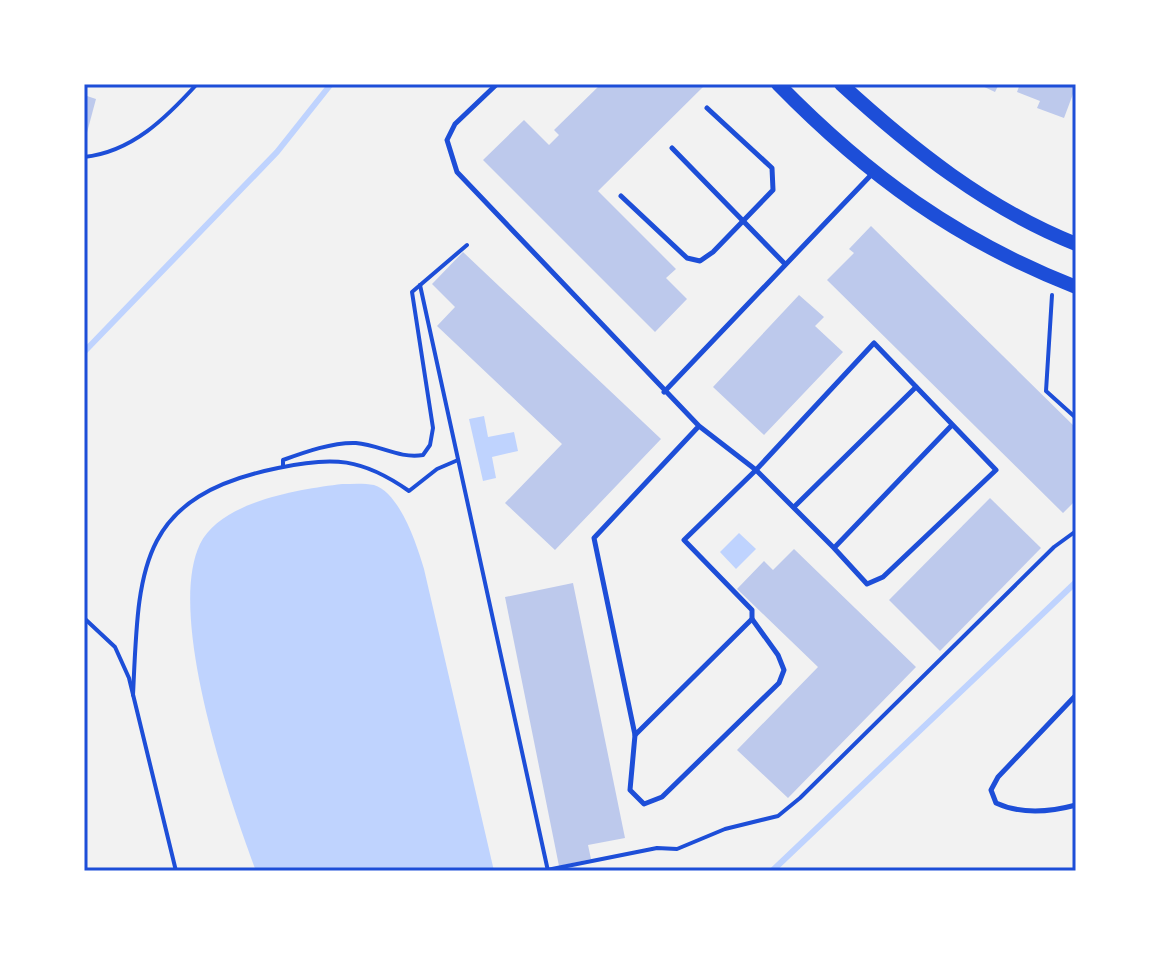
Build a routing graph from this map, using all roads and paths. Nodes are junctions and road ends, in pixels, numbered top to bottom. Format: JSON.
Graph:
{"nodes":[{"id":1,"x":197,"y":84,"type":"edge"},
{"id":2,"x":497,"y":84,"type":"edge"},
{"id":3,"x":778,"y":84,"type":"edge"},
{"id":4,"x":841,"y":84,"type":"edge"},
{"id":5,"x":707,"y":108,"type":"dead end"},
{"id":6,"x":672,"y":148,"type":"dead end"},
{"id":7,"x":84,"y":157,"type":"edge"},
{"id":8,"x":875,"y":170,"type":"junction"},
{"id":9,"x":621,"y":196,"type":"dead end"},
{"id":10,"x":744,"y":222,"type":"junction"},
{"id":11,"x":1076,"y":244,"type":"edge"},
{"id":12,"x":467,"y":245,"type":"dead end"},
{"id":13,"x":785,"y":264,"type":"junction"},
{"id":14,"x":420,"y":285,"type":"junction"},
{"id":15,"x":1076,"y":287,"type":"edge"},
{"id":16,"x":1052,"y":295,"type":"dead end"},
{"id":17,"x":916,"y":387,"type":"junction"},
{"id":18,"x":664,"y":392,"type":"junction"},
{"id":19,"x":1076,"y":418,"type":"edge"},
{"id":20,"x":952,"y":425,"type":"junction"},
{"id":21,"x":699,"y":426,"type":"junction"},
{"id":22,"x":458,"y":460,"type":"junction"},
{"id":23,"x":283,"y":467,"type":"junction"},
{"id":24,"x":756,"y":470,"type":"junction"},
{"id":25,"x":794,"y":507,"type":"junction"},
{"id":26,"x":1076,"y":531,"type":"edge"},
{"id":27,"x":834,"y":548,"type":"junction"},
{"id":28,"x":84,"y":618,"type":"edge"},
{"id":29,"x":752,"y":619,"type":"junction"},
{"id":30,"x":133,"y":695,"type":"junction"},
{"id":31,"x":1076,"y":695,"type":"edge"},
{"id":32,"x":635,"y":735,"type":"junction"},
{"id":33,"x":1076,"y":805,"type":"edge"},
{"id":34,"x":548,"y":870,"type":"edge"},
{"id":35,"x":176,"y":871,"type":"edge"}],
"edges":[{"from":1,"to":7,"type":"path"},
{"from":2,"to":18,"type":"lane"},
{"from":3,"to":8,"type":"main road"},
{"from":4,"to":11,"type":"main road"},
{"from":5,"to":10,"type":"lane"},
{"from":6,"to":10,"type":"lane"},
{"from":8,"to":13,"type":"lane"},
{"from":8,"to":15,"type":"main road"},
{"from":9,"to":10,"type":"lane"},
{"from":10,"to":13,"type":"lane"},
{"from":12,"to":14,"type":"path"},
{"from":13,"to":18,"type":"lane"},
{"from":14,"to":22,"type":"path"},
{"from":14,"to":23,"type":"path"},
{"from":16,"to":19,"type":"path"},
{"from":17,"to":20,"type":"lane"},
{"from":17,"to":24,"type":"lane"},
{"from":17,"to":25,"type":"lane"},
{"from":18,"to":21,"type":"lane"},
{"from":20,"to":27,"type":"lane"},
{"from":20,"to":27,"type":"lane"},
{"from":21,"to":24,"type":"lane"},
{"from":21,"to":32,"type":"lane"},
{"from":22,"to":23,"type":"path"},
{"from":22,"to":34,"type":"path"},
{"from":23,"to":30,"type":"path"},
{"from":24,"to":25,"type":"lane"},
{"from":24,"to":29,"type":"lane"},
{"from":25,"to":27,"type":"lane"},
{"from":26,"to":34,"type":"path"},
{"from":28,"to":30,"type":"path"},
{"from":29,"to":32,"type":"lane"},
{"from":29,"to":32,"type":"lane"},
{"from":30,"to":35,"type":"path"},
{"from":31,"to":33,"type":"lane"}]}
